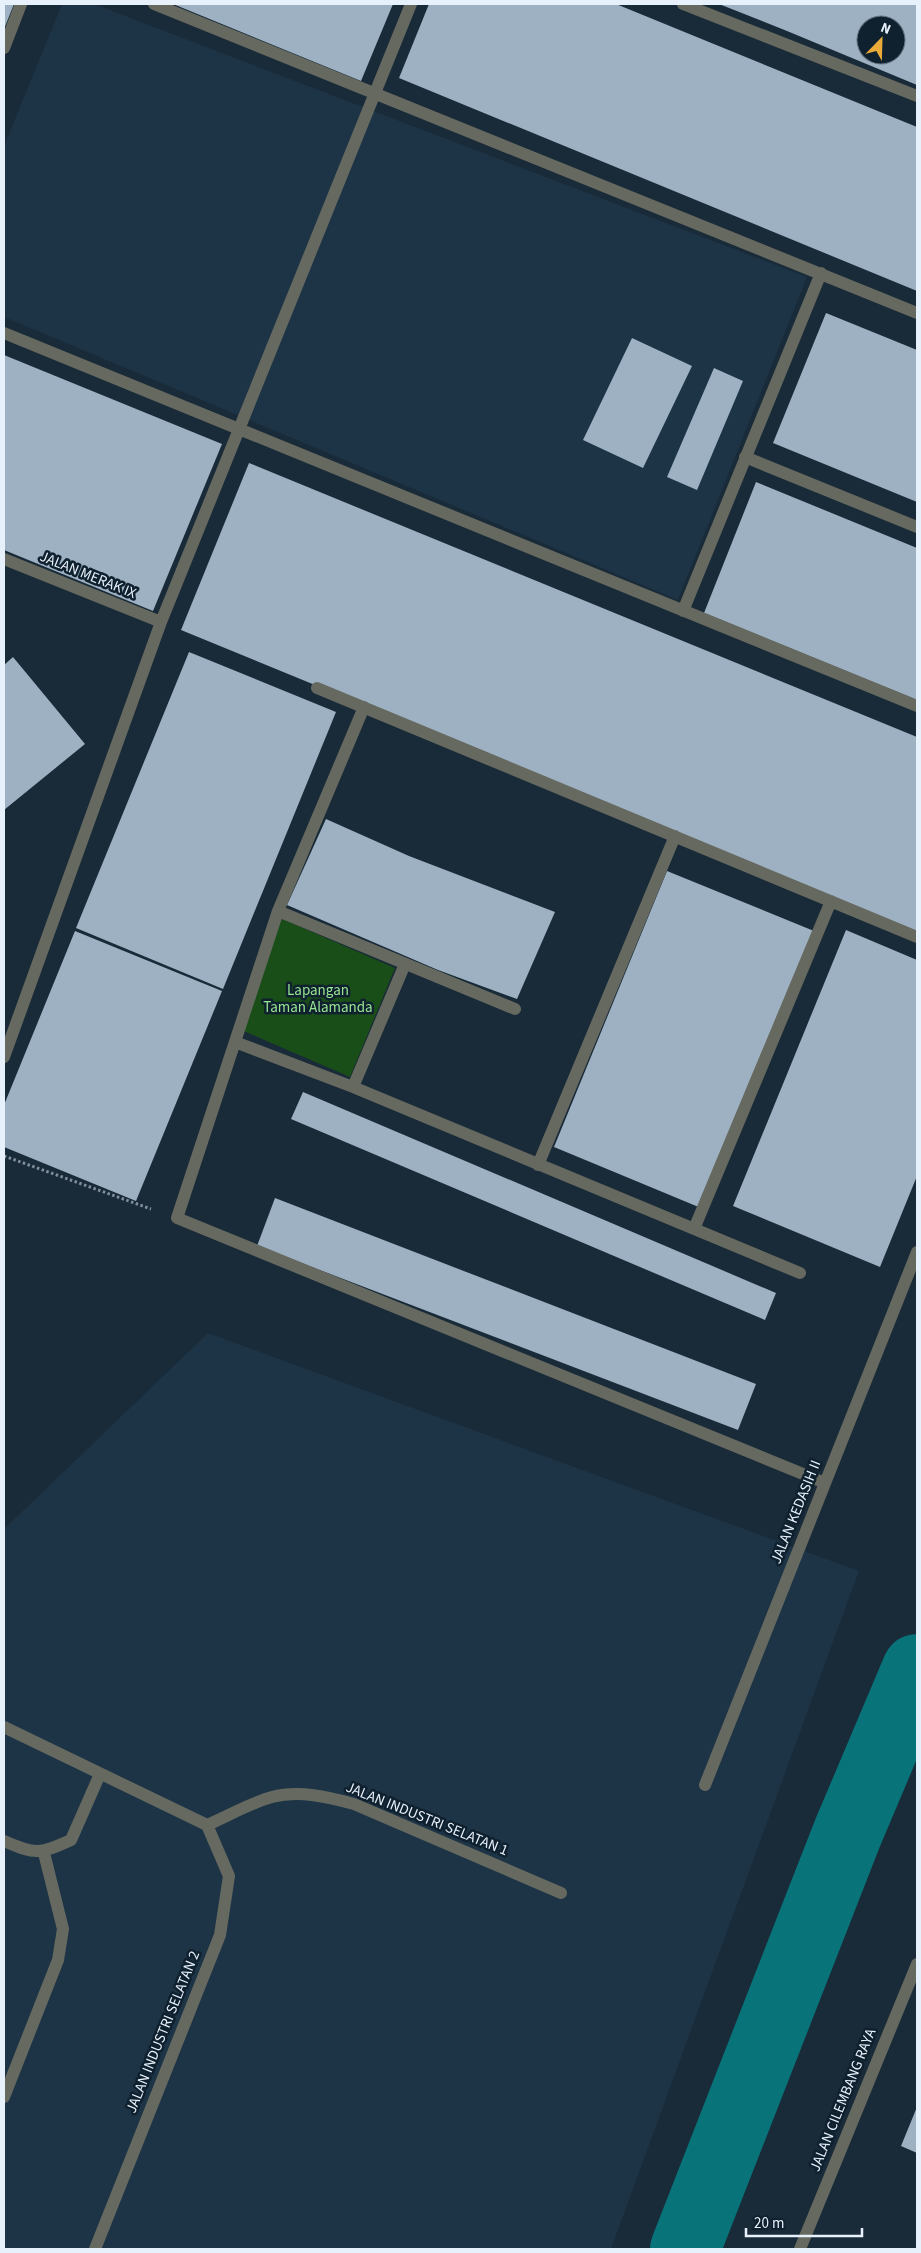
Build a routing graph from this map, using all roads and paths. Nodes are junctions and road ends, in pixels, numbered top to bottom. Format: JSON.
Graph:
{"nodes":[{"id":1,"x":21,"y":4,"type":"edge"},
{"id":2,"x":154,"y":4,"type":"edge"},
{"id":3,"x":411,"y":4,"type":"edge"},
{"id":4,"x":683,"y":4,"type":"edge"},
{"id":5,"x":4,"y":48,"type":"edge"},
{"id":6,"x":375,"y":92,"type":"junction"},
{"id":7,"x":917,"y":96,"type":"edge"},
{"id":8,"x":821,"y":273,"type":"junction"},
{"id":9,"x":917,"y":313,"type":"edge"},
{"id":10,"x":4,"y":334,"type":"edge"},
{"id":11,"x":238,"y":429,"type":"junction"},
{"id":12,"x":745,"y":457,"type":"junction"},
{"id":13,"x":917,"y":527,"type":"edge"},
{"id":14,"x":4,"y":559,"type":"edge"},
{"id":15,"x":683,"y":611,"type":"junction"},
{"id":16,"x":161,"y":622,"type":"junction"},
{"id":17,"x":317,"y":688,"type":"dead end"},
{"id":18,"x":917,"y":706,"type":"edge"},
{"id":19,"x":364,"y":707,"type":"junction"},
{"id":20,"x":675,"y":836,"type":"junction"},
{"id":21,"x":831,"y":901,"type":"junction"},
{"id":22,"x":278,"y":911,"type":"junction"},
{"id":23,"x":917,"y":937,"type":"edge"},
{"id":24,"x":405,"y":964,"type":"junction"},
{"id":25,"x":515,"y":1009,"type":"dead end"},
{"id":26,"x":235,"y":1042,"type":"junction"},
{"id":27,"x":4,"y":1057,"type":"edge"},
{"id":28,"x":353,"y":1087,"type":"junction"},
{"id":29,"x":4,"y":1156,"type":"edge"},
{"id":30,"x":538,"y":1164,"type":"junction"},
{"id":31,"x":176,"y":1218,"type":"junction"},
{"id":32,"x":694,"y":1229,"type":"junction"},
{"id":33,"x":917,"y":1252,"type":"edge"},
{"id":34,"x":800,"y":1273,"type":"dead end"},
{"id":35,"x":825,"y":1482,"type":"junction"},
{"id":36,"x":4,"y":1727,"type":"edge"},
{"id":37,"x":100,"y":1774,"type":"junction"},
{"id":38,"x":705,"y":1785,"type":"dead end"},
{"id":39,"x":207,"y":1825,"type":"junction"},
{"id":40,"x":4,"y":1841,"type":"edge"},
{"id":41,"x":44,"y":1853,"type":"junction"},
{"id":42,"x":561,"y":1893,"type":"dead end"},
{"id":43,"x":917,"y":1964,"type":"edge"},
{"id":44,"x":4,"y":2097,"type":"edge"},
{"id":45,"x":95,"y":2249,"type":"edge"},
{"id":46,"x":800,"y":2249,"type":"edge"}],
"edges":[{"from":1,"to":5,"type":"street"},
{"from":2,"to":6,"type":"street"},
{"from":3,"to":6,"type":"street"},
{"from":4,"to":7,"type":"street"},
{"from":6,"to":8,"type":"street"},
{"from":6,"to":11,"type":"street"},
{"from":8,"to":9,"type":"street"},
{"from":8,"to":12,"type":"street"},
{"from":10,"to":11,"type":"street"},
{"from":11,"to":15,"type":"street"},
{"from":11,"to":16,"type":"street"},
{"from":12,"to":13,"type":"street"},
{"from":12,"to":15,"type":"street"},
{"from":14,"to":16,"type":"street","name":"JALAN MERAK IX"},
{"from":15,"to":18,"type":"street"},
{"from":16,"to":27,"type":"street"},
{"from":17,"to":19,"type":"street"},
{"from":19,"to":20,"type":"street"},
{"from":19,"to":22,"type":"street"},
{"from":20,"to":21,"type":"street"},
{"from":20,"to":30,"type":"street"},
{"from":21,"to":23,"type":"street"},
{"from":21,"to":32,"type":"street"},
{"from":22,"to":24,"type":"street"},
{"from":22,"to":26,"type":"street"},
{"from":24,"to":25,"type":"street"},
{"from":24,"to":28,"type":"street"},
{"from":26,"to":28,"type":"street"},
{"from":26,"to":31,"type":"street"},
{"from":28,"to":30,"type":"street"},
{"from":29,"to":31,"type":"path"},
{"from":30,"to":32,"type":"street"},
{"from":31,"to":35,"type":"street"},
{"from":32,"to":34,"type":"street"},
{"from":33,"to":35,"type":"street","name":"JALAN KEDASIH II"},
{"from":35,"to":38,"type":"street","name":"JALAN KEDASIH II"},
{"from":36,"to":37,"type":"street"},
{"from":37,"to":39,"type":"street"},
{"from":37,"to":41,"type":"street"},
{"from":39,"to":42,"type":"street","name":"JALAN INDUSTRI SELATAN 1"},
{"from":39,"to":45,"type":"street","name":"JALAN INDUSTRI SELATAN 2"},
{"from":40,"to":41,"type":"street"},
{"from":41,"to":44,"type":"street"},
{"from":43,"to":46,"type":"street","name":"JALAN CILEMBANG RAYA"}]}
